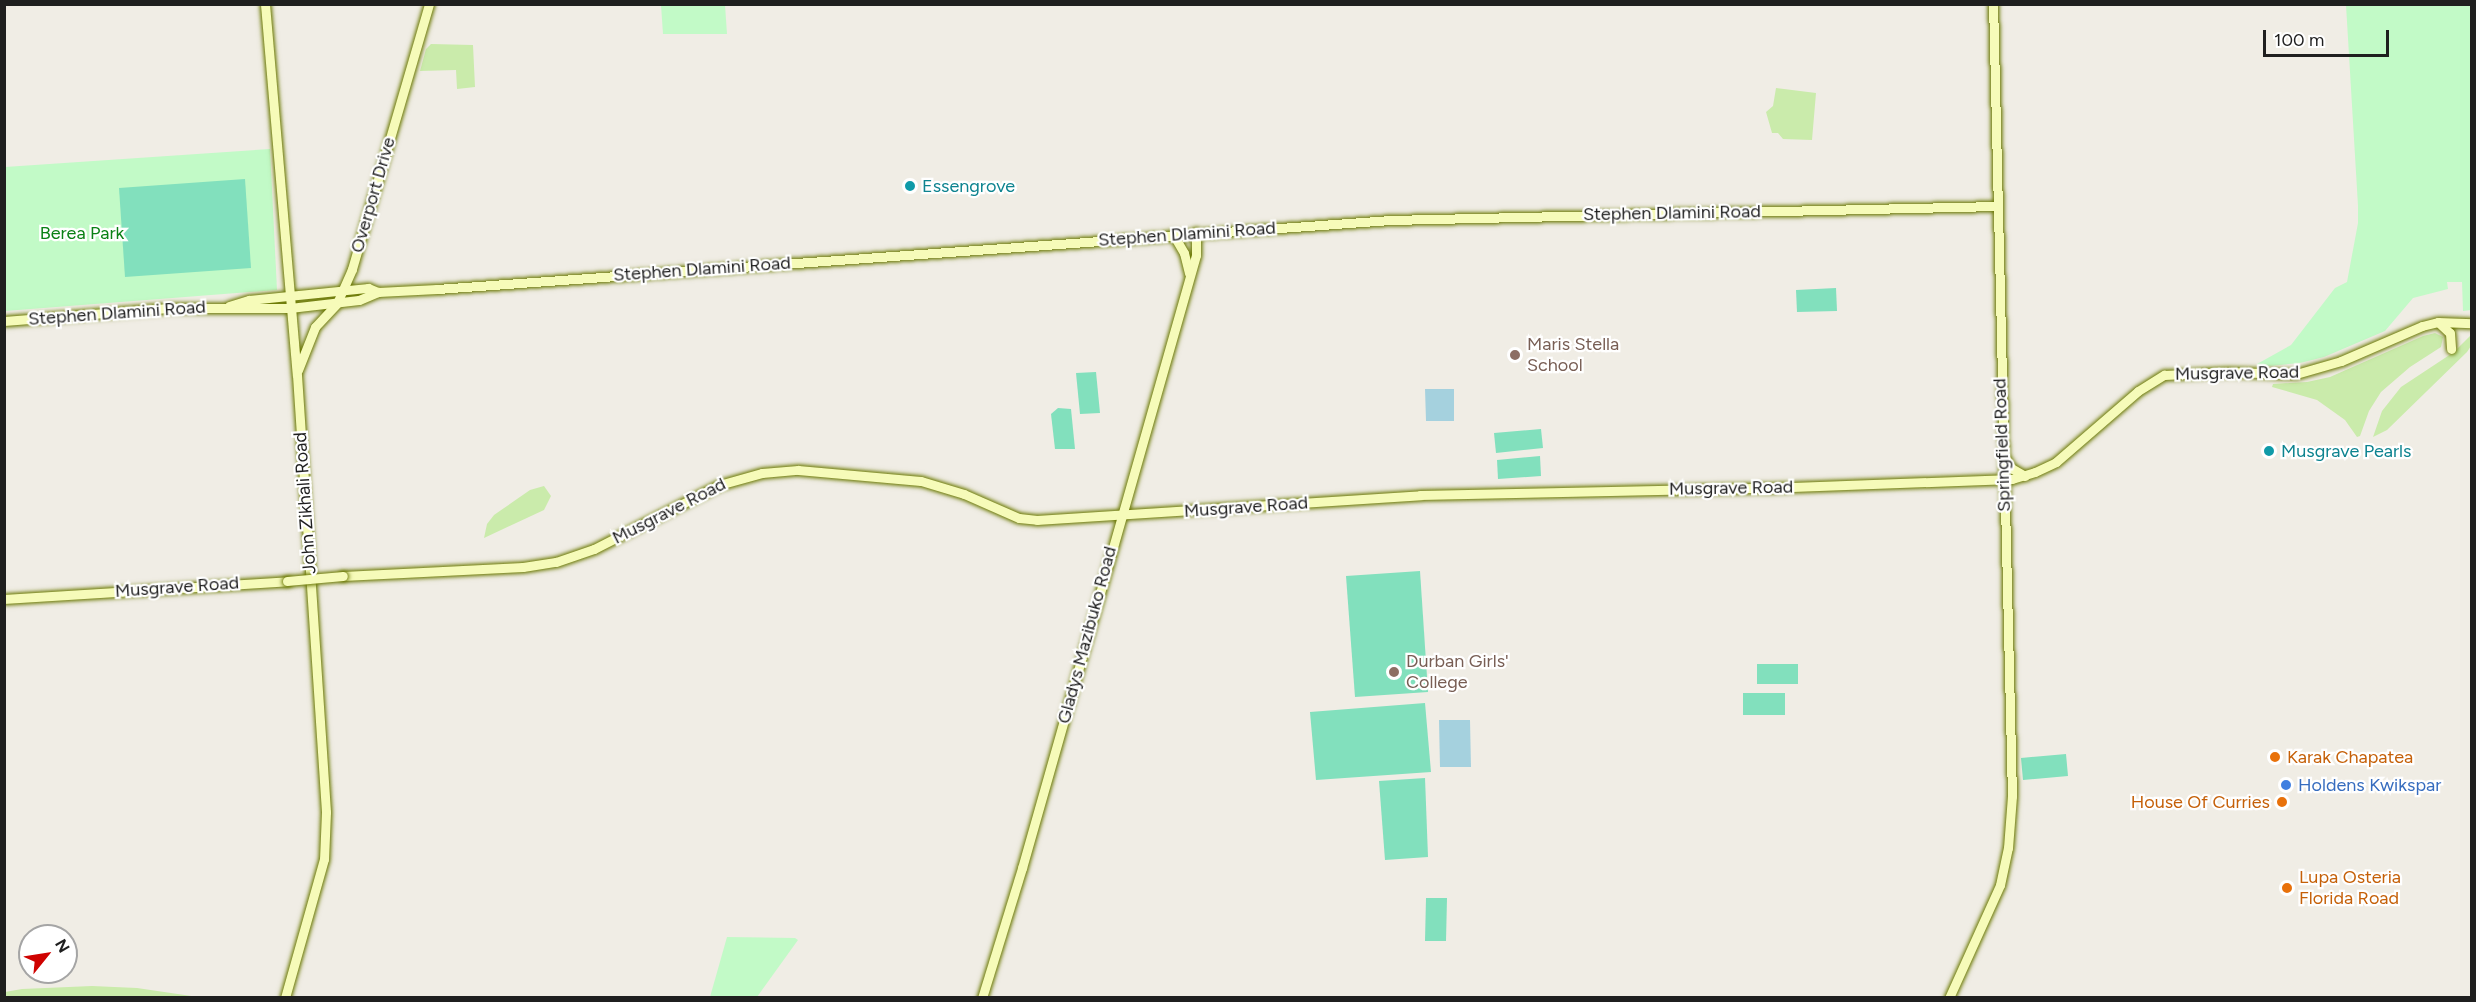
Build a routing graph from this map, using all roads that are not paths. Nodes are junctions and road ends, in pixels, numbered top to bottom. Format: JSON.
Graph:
{"nodes":[{"id":1,"x":265,"y":4,"type":"edge"},
{"id":2,"x":429,"y":4,"type":"edge"},
{"id":3,"x":1993,"y":4,"type":"edge"},
{"id":4,"x":1997,"y":206,"type":"junction"},
{"id":5,"x":1196,"y":232,"type":"junction"},
{"id":6,"x":1173,"y":234,"type":"junction"},
{"id":7,"x":1189,"y":273,"type":"junction"},
{"id":8,"x":344,"y":290,"type":"junction"},
{"id":9,"x":378,"y":292,"type":"junction"},
{"id":10,"x":288,"y":296,"type":"junction"},
{"id":11,"x":337,"y":303,"type":"junction"},
{"id":12,"x":229,"y":306,"type":"junction"},
{"id":13,"x":290,"y":308,"type":"junction"},
{"id":14,"x":4,"y":321,"type":"edge"},
{"id":15,"x":2438,"y":322,"type":"junction"},
{"id":16,"x":2472,"y":323,"type":"edge"},
{"id":17,"x":2451,"y":349,"type":"dead end"},
{"id":18,"x":297,"y":375,"type":"junction"},
{"id":19,"x":2002,"y":452,"type":"junction"},
{"id":20,"x":2025,"y":476,"type":"junction"},
{"id":21,"x":2003,"y":480,"type":"junction"},
{"id":22,"x":1120,"y":516,"type":"junction"},
{"id":23,"x":4,"y":599,"type":"edge"},
{"id":24,"x":285,"y":998,"type":"edge"},
{"id":25,"x":982,"y":998,"type":"edge"},
{"id":26,"x":1949,"y":998,"type":"edge"}],
"edges":[{"from":1,"to":10,"type":"street","name":"John Zikhali Road"},
{"from":2,"to":8,"type":"street","name":"Overport Drive"},
{"from":3,"to":4,"type":"street","name":"Springfield Road"},
{"from":4,"to":5,"type":"street","name":"Stephen Dlamini Road"},
{"from":4,"to":19,"type":"street","name":"Springfield Road"},
{"from":5,"to":6,"type":"street","name":"Stephen Dlamini Road"},
{"from":5,"to":7,"type":"street","name":"Gladys Mazibuko Road"},
{"from":6,"to":7,"type":"street"},
{"from":6,"to":9,"type":"street","name":"Stephen Dlamini Road"},
{"from":7,"to":22,"type":"street","name":"Gladys Mazibuko Road"},
{"from":8,"to":9,"type":"street","name":"Stephen Dlamini Road"},
{"from":8,"to":10,"type":"street","name":"Stephen Dlamini Road"},
{"from":8,"to":11,"type":"street","name":"Overport Drive"},
{"from":9,"to":11,"type":"street","name":"Stephen Dlamini Road"},
{"from":10,"to":12,"type":"street","name":"Stephen Dlamini Road"},
{"from":10,"to":13,"type":"street","name":"John Zikhali Road"},
{"from":11,"to":13,"type":"street","name":"Stephen Dlamini Road"},
{"from":11,"to":18,"type":"street","name":"Overport Drive"},
{"from":12,"to":13,"type":"street","name":"Stephen Dlamini Road"},
{"from":12,"to":14,"type":"street","name":"Stephen Dlamini Road"},
{"from":13,"to":18,"type":"street","name":"John Zikhali Road"},
{"from":15,"to":16,"type":"street","name":"Musgrave Road"},
{"from":15,"to":17,"type":"street"},
{"from":15,"to":20,"type":"street","name":"Musgrave Road"},
{"from":18,"to":24,"type":"street","name":"John Zikhali Road"},
{"from":19,"to":20,"type":"street"},
{"from":19,"to":21,"type":"street","name":"Springfield Road"},
{"from":20,"to":21,"type":"street","name":"Musgrave Road"},
{"from":21,"to":22,"type":"street","name":"Musgrave Road"},
{"from":21,"to":26,"type":"street","name":"Springfield Road"},
{"from":22,"to":23,"type":"street","name":"Musgrave Road","bridge":true},
{"from":22,"to":25,"type":"street","name":"Gladys Mazibuko Road"}]}
